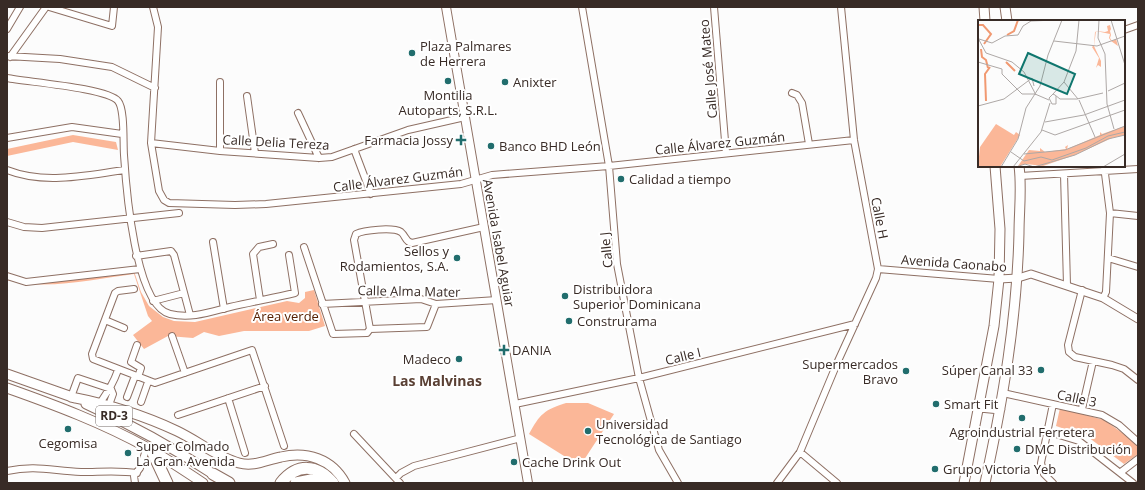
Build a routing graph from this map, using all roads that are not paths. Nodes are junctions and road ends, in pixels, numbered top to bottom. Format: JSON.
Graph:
{"nodes":[{"id":1,"x":20,"y":7,"type":"edge"},
{"id":2,"x":48,"y":7,"type":"edge"},
{"id":3,"x":114,"y":7,"type":"edge"},
{"id":4,"x":153,"y":7,"type":"edge"},
{"id":5,"x":446,"y":7,"type":"edge"},
{"id":6,"x":582,"y":7,"type":"edge"},
{"id":7,"x":714,"y":7,"type":"edge"},
{"id":8,"x":841,"y":7,"type":"edge"},
{"id":9,"x":984,"y":7,"type":"edge"},
{"id":10,"x":1005,"y":7,"type":"edge"},
{"id":11,"x":984,"y":20,"type":"edge"},
{"id":12,"x":1007,"y":20,"type":"edge"},
{"id":13,"x":1138,"y":25,"type":"edge"},
{"id":14,"x":112,"y":26,"type":"junction"},
{"id":15,"x":7,"y":29,"type":"edge"},
{"id":16,"x":1125,"y":30,"type":"edge"},
{"id":17,"x":118,"y":31,"type":"dead end"},
{"id":18,"x":9,"y":56,"type":"edge"},
{"id":19,"x":7,"y":78,"type":"edge"},
{"id":20,"x":220,"y":82,"type":"dead end"},
{"id":21,"x":155,"y":88,"type":"junction"},
{"id":22,"x":792,"y":93,"type":"dead end"},
{"id":23,"x":247,"y":96,"type":"dead end"},
{"id":24,"x":298,"y":113,"type":"dead end"},
{"id":25,"x":465,"y":117,"type":"junction"},
{"id":26,"x":122,"y":134,"type":"junction"},
{"id":27,"x":7,"y":138,"type":"edge"},
{"id":28,"x":854,"y":140,"type":"junction"},
{"id":29,"x":151,"y":142,"type":"junction"},
{"id":30,"x":809,"y":144,"type":"junction"},
{"id":31,"x":354,"y":149,"type":"junction"},
{"id":32,"x":220,"y":151,"type":"junction"},
{"id":33,"x":726,"y":153,"type":"junction"},
{"id":34,"x":255,"y":154,"type":"junction"},
{"id":35,"x":319,"y":158,"type":"junction"},
{"id":36,"x":609,"y":166,"type":"junction"},
{"id":37,"x":995,"y":167,"type":"edge"},
{"id":38,"x":1019,"y":167,"type":"edge"},
{"id":39,"x":1104,"y":169,"type":"edge"},
{"id":40,"x":1138,"y":169,"type":"edge"},
{"id":41,"x":7,"y":170,"type":"edge"},
{"id":42,"x":125,"y":170,"type":"junction"},
{"id":43,"x":1064,"y":174,"type":"junction"},
{"id":44,"x":1020,"y":176,"type":"junction"},
{"id":45,"x":476,"y":180,"type":"junction"},
{"id":46,"x":370,"y":194,"type":"junction"},
{"id":47,"x":179,"y":213,"type":"dead end"},
{"id":48,"x":1110,"y":213,"type":"junction"},
{"id":49,"x":1138,"y":216,"type":"edge"},
{"id":50,"x":131,"y":219,"type":"junction"},
{"id":51,"x":7,"y":222,"type":"edge"},
{"id":52,"x":484,"y":227,"type":"junction"},
{"id":53,"x":213,"y":242,"type":"dead end"},
{"id":54,"x":273,"y":244,"type":"dead end"},
{"id":55,"x":304,"y":246,"type":"dead end"},
{"id":56,"x":289,"y":255,"type":"dead end"},
{"id":57,"x":136,"y":256,"type":"junction"},
{"id":58,"x":1108,"y":258,"type":"junction"},
{"id":59,"x":1138,"y":267,"type":"edge"},
{"id":60,"x":140,"y":269,"type":"junction"},
{"id":61,"x":878,"y":269,"type":"junction"},
{"id":62,"x":7,"y":276,"type":"edge"},
{"id":63,"x":1018,"y":278,"type":"junction"},
{"id":64,"x":999,"y":279,"type":"junction"},
{"id":65,"x":1067,"y":285,"type":"junction"},
{"id":66,"x":134,"y":289,"type":"dead end"},
{"id":67,"x":1082,"y":290,"type":"junction"},
{"id":68,"x":184,"y":293,"type":"junction"},
{"id":69,"x":1103,"y":298,"type":"junction"},
{"id":70,"x":260,"y":300,"type":"junction"},
{"id":71,"x":366,"y":300,"type":"junction"},
{"id":72,"x":496,"y":300,"type":"junction"},
{"id":73,"x":153,"y":301,"type":"junction"},
{"id":74,"x":322,"y":304,"type":"junction"},
{"id":75,"x":436,"y":304,"type":"junction"},
{"id":76,"x":224,"y":308,"type":"junction"},
{"id":77,"x":190,"y":316,"type":"junction"},
{"id":78,"x":1138,"y":319,"type":"edge"},
{"id":79,"x":105,"y":320,"type":"junction"},
{"id":80,"x":855,"y":324,"type":"junction"},
{"id":81,"x":124,"y":328,"type":"dead end"},
{"id":82,"x":370,"y":329,"type":"junction"},
{"id":83,"x":172,"y":336,"type":"dead end"},
{"id":84,"x":137,"y":344,"type":"dead end"},
{"id":85,"x":1093,"y":361,"type":"junction"},
{"id":86,"x":118,"y":370,"type":"junction"},
{"id":87,"x":185,"y":372,"type":"junction"},
{"id":88,"x":7,"y":374,"type":"edge"},
{"id":89,"x":137,"y":377,"type":"junction"},
{"id":90,"x":638,"y":378,"type":"junction"},
{"id":91,"x":1138,"y":380,"type":"edge"},
{"id":92,"x":148,"y":382,"type":"junction"},
{"id":93,"x":265,"y":386,"type":"junction"},
{"id":94,"x":7,"y":388,"type":"edge"},
{"id":95,"x":111,"y":389,"type":"junction"},
{"id":96,"x":1003,"y":393,"type":"junction"},
{"id":97,"x":71,"y":396,"type":"junction"},
{"id":98,"x":127,"y":397,"type":"dead end"},
{"id":99,"x":228,"y":398,"type":"junction"},
{"id":100,"x":141,"y":402,"type":"dead end"},
{"id":101,"x":104,"y":404,"type":"junction"},
{"id":102,"x":515,"y":404,"type":"junction"},
{"id":103,"x":1053,"y":404,"type":"junction"},
{"id":104,"x":980,"y":407,"type":"junction"},
{"id":105,"x":1000,"y":409,"type":"junction"},
{"id":106,"x":1082,"y":409,"type":"junction"},
{"id":107,"x":178,"y":415,"type":"dead end"},
{"id":108,"x":1049,"y":432,"type":"junction"},
{"id":109,"x":354,"y":434,"type":"dead end"},
{"id":110,"x":521,"y":438,"type":"junction"},
{"id":111,"x":1138,"y":442,"type":"edge"},
{"id":112,"x":284,"y":446,"type":"dead end"},
{"id":113,"x":150,"y":449,"type":"junction"},
{"id":114,"x":800,"y":452,"type":"junction"},
{"id":115,"x":245,"y":454,"type":"dead end"},
{"id":116,"x":1138,"y":459,"type":"edge"},
{"id":117,"x":7,"y":471,"type":"edge"},
{"id":118,"x":1121,"y":472,"type":"junction"},
{"id":119,"x":137,"y":473,"type":"junction"},
{"id":120,"x":213,"y":474,"type":"joint"},
{"id":121,"x":398,"y":481,"type":"edge"},
{"id":122,"x":135,"y":483,"type":"edge"},
{"id":123,"x":167,"y":483,"type":"edge"},
{"id":124,"x":203,"y":483,"type":"edge"},
{"id":125,"x":229,"y":483,"type":"edge"},
{"id":126,"x":281,"y":483,"type":"edge"},
{"id":127,"x":296,"y":483,"type":"edge"},
{"id":128,"x":318,"y":483,"type":"edge"},
{"id":129,"x":333,"y":483,"type":"edge"},
{"id":130,"x":345,"y":483,"type":"edge"},
{"id":131,"x":528,"y":483,"type":"edge"},
{"id":132,"x":678,"y":483,"type":"edge"},
{"id":133,"x":777,"y":483,"type":"edge"},
{"id":134,"x":837,"y":483,"type":"edge"},
{"id":135,"x":964,"y":483,"type":"edge"},
{"id":136,"x":985,"y":483,"type":"edge"},
{"id":137,"x":1053,"y":483,"type":"edge"},
{"id":138,"x":1133,"y":483,"type":"edge"}],
"edges":[{"from":1,"to":15,"type":"street"},
{"from":2,"to":14,"type":"street"},
{"from":2,"to":18,"type":"street"},
{"from":3,"to":14,"type":"street"},
{"from":4,"to":21,"type":"street","name":"Calle Álvarez Guzmán"},
{"from":5,"to":25,"type":"main road","name":"Avenida Isabel Aguiar"},
{"from":6,"to":36,"type":"street","name":"Calle J"},
{"from":7,"to":33,"type":"street","name":"Calle José Mateo"},
{"from":8,"to":28,"type":"street","name":"Calle H"},
{"from":9,"to":11,"type":"main road"},
{"from":10,"to":12,"type":"main road"},
{"from":13,"to":16,"type":"street"},
{"from":14,"to":17,"type":"street"},
{"from":18,"to":21,"type":"street"},
{"from":19,"to":26,"type":"street"},
{"from":20,"to":32,"type":"street"},
{"from":21,"to":29,"type":"street","name":"Calle Álvarez Guzmán"},
{"from":22,"to":30,"type":"street"},
{"from":23,"to":34,"type":"street"},
{"from":24,"to":35,"type":"street"},
{"from":25,"to":31,"type":"street","name":"Calle Delia Tereza"},
{"from":25,"to":45,"type":"main road","name":"Avenida Isabel Aguiar"},
{"from":26,"to":27,"type":"street"},
{"from":26,"to":42,"type":"street"},
{"from":28,"to":30,"type":"street","name":"Calle Álvarez Guzmán"},
{"from":28,"to":61,"type":"street","name":"Calle H"},
{"from":29,"to":32,"type":"street","name":"Calle Delia Tereza"},
{"from":29,"to":46,"type":"street","name":"Calle Álvarez Guzmán"},
{"from":30,"to":33,"type":"street","name":"Calle Álvarez Guzmán"},
{"from":31,"to":35,"type":"street","name":"Calle Delia Tereza"},
{"from":31,"to":46,"type":"street"},
{"from":32,"to":34,"type":"street","name":"Calle Delia Tereza"},
{"from":33,"to":36,"type":"street","name":"Calle Álvarez Guzmán"},
{"from":34,"to":35,"type":"street","name":"Calle Delia Tereza"},
{"from":36,"to":45,"type":"street","name":"Calle Álvarez Guzmán"},
{"from":36,"to":90,"type":"street","name":"Calle J"},
{"from":37,"to":64,"type":"main road"},
{"from":38,"to":44,"type":"main road"},
{"from":39,"to":40,"type":"street"},
{"from":39,"to":43,"type":"street"},
{"from":39,"to":48,"type":"street"},
{"from":41,"to":42,"type":"street"},
{"from":42,"to":50,"type":"street"},
{"from":43,"to":44,"type":"street"},
{"from":43,"to":65,"type":"street"},
{"from":44,"to":63,"type":"main road"},
{"from":45,"to":46,"type":"street","name":"Calle Álvarez Guzmán"},
{"from":45,"to":52,"type":"main road","name":"Avenida Isabel Aguiar"},
{"from":47,"to":50,"type":"street"},
{"from":48,"to":49,"type":"street"},
{"from":48,"to":58,"type":"street"},
{"from":50,"to":51,"type":"street"},
{"from":50,"to":57,"type":"street"},
{"from":52,"to":71,"type":"street"},
{"from":52,"to":72,"type":"main road","name":"Avenida Isabel Aguiar"},
{"from":53,"to":76,"type":"street"},
{"from":54,"to":70,"type":"street"},
{"from":55,"to":74,"type":"street"},
{"from":56,"to":70,"type":"street"},
{"from":57,"to":60,"type":"street"},
{"from":57,"to":68,"type":"street"},
{"from":58,"to":59,"type":"street"},
{"from":58,"to":69,"type":"street"},
{"from":60,"to":62,"type":"street"},
{"from":60,"to":73,"type":"street"},
{"from":61,"to":64,"type":"street","name":"Avenida Caonabo"},
{"from":61,"to":80,"type":"street","name":"Calle H"},
{"from":63,"to":64,"type":"street","name":"Avenida Caonabo"},
{"from":63,"to":65,"type":"street","name":"Avenida Caonabo"},
{"from":63,"to":96,"type":"main road"},
{"from":64,"to":104,"type":"main road"},
{"from":65,"to":67,"type":"street","name":"Avenida Caonabo"},
{"from":66,"to":79,"type":"street"},
{"from":67,"to":69,"type":"street","name":"Avenida Caonabo"},
{"from":67,"to":85,"type":"street"},
{"from":68,"to":73,"type":"street"},
{"from":68,"to":77,"type":"street"},
{"from":69,"to":78,"type":"street","name":"Avenida Caonabo"},
{"from":70,"to":76,"type":"street"},
{"from":71,"to":74,"type":"street","name":"Calle Alma Mater"},
{"from":71,"to":75,"type":"street","name":"Calle Alma Mater"},
{"from":71,"to":82,"type":"street"},
{"from":72,"to":75,"type":"street","name":"Calle Alma Mater"},
{"from":72,"to":102,"type":"main road","name":"Avenida Isabel Aguiar"},
{"from":73,"to":77,"type":"street"},
{"from":74,"to":82,"type":"street"},
{"from":75,"to":82,"type":"street"},
{"from":76,"to":77,"type":"street"},
{"from":79,"to":81,"type":"street"},
{"from":79,"to":86,"type":"street"},
{"from":80,"to":90,"type":"street","name":"Calle I"},
{"from":80,"to":114,"type":"street","name":"Calle H"},
{"from":83,"to":87,"type":"street"},
{"from":84,"to":89,"type":"street"},
{"from":85,"to":91,"type":"street"},
{"from":85,"to":106,"type":"street"},
{"from":86,"to":89,"type":"street"},
{"from":86,"to":95,"type":"street"},
{"from":87,"to":92,"type":"street"},
{"from":87,"to":93,"type":"street"},
{"from":88,"to":97,"type":"main road","number":"RD-3"},
{"from":89,"to":92,"type":"street"},
{"from":89,"to":98,"type":"street"},
{"from":90,"to":102,"type":"street","name":"Calle I"},
{"from":90,"to":132,"type":"street","name":"Calle J"},
{"from":92,"to":100,"type":"street"},
{"from":93,"to":99,"type":"street"},
{"from":93,"to":112,"type":"street"},
{"from":94,"to":113,"type":"main road","number":"RD-3"},
{"from":95,"to":97,"type":"street"},
{"from":95,"to":101,"type":"street"},
{"from":96,"to":103,"type":"street","name":"Calle 3"},
{"from":96,"to":105,"type":"main road"},
{"from":97,"to":101,"type":"main road"},
{"from":97,"to":120,"type":"main road","number":"RD-3"},
{"from":99,"to":107,"type":"street"},
{"from":99,"to":115,"type":"street"},
{"from":101,"to":130,"type":"main road"},
{"from":102,"to":110,"type":"main road","name":"Avenida Isabel Aguiar"},
{"from":103,"to":106,"type":"street","name":"Calle 3"},
{"from":103,"to":108,"type":"street"},
{"from":104,"to":105,"type":"main road"},
{"from":104,"to":135,"type":"main road"},
{"from":105,"to":136,"type":"main road"},
{"from":106,"to":111,"type":"street","name":"Calle 3"},
{"from":108,"to":118,"type":"street"},
{"from":108,"to":137,"type":"street"},
{"from":109,"to":121,"type":"street"},
{"from":110,"to":121,"type":"street"},
{"from":110,"to":131,"type":"main road","name":"Avenida Isabel Aguiar"},
{"from":113,"to":119,"type":"street"},
{"from":113,"to":123,"type":"highway"},
{"from":113,"to":124,"type":"main road","number":"RD-3"},
{"from":114,"to":133,"type":"street","name":"Calle H"},
{"from":114,"to":134,"type":"street"},
{"from":116,"to":118,"type":"street"},
{"from":117,"to":119,"type":"street"},
{"from":118,"to":138,"type":"street"},
{"from":119,"to":122,"type":"street"},
{"from":120,"to":125,"type":"highway"},
{"from":126,"to":129,"type":"highway"},
{"from":127,"to":128,"type":"highway"}]}
